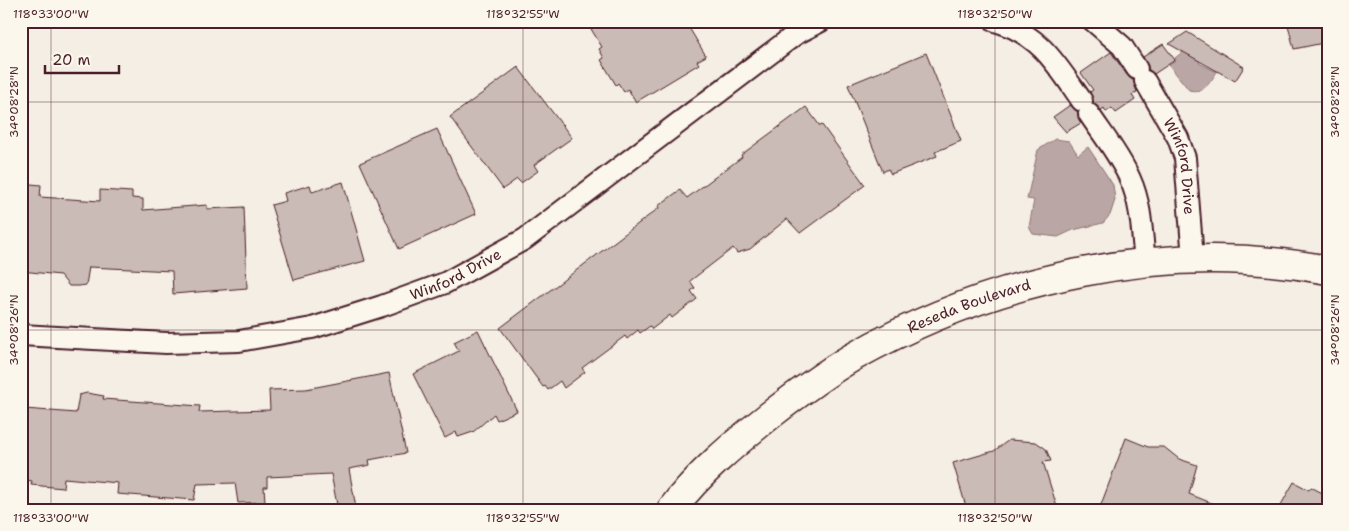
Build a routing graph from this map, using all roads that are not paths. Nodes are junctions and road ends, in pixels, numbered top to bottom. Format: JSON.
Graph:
{"nodes":[{"id":1,"x":821,"y":21,"type":"edge"},
{"id":2,"x":995,"y":21,"type":"edge"},
{"id":3,"x":1093,"y":21,"type":"edge"},
{"id":4,"x":793,"y":28,"type":"edge"},
{"id":5,"x":1193,"y":260,"type":"junction"},
{"id":6,"x":1146,"y":263,"type":"junction"},
{"id":7,"x":1328,"y":270,"type":"edge"},
{"id":8,"x":21,"y":335,"type":"edge"},
{"id":9,"x":671,"y":510,"type":"edge"}],
"edges":[{"from":1,"to":4,"type":"street","name":"Winford Drive"},
{"from":2,"to":6,"type":"street"},
{"from":3,"to":5,"type":"street","name":"Winford Drive"},
{"from":4,"to":8,"type":"street","name":"Winford Drive"},
{"from":5,"to":6,"type":"main road","name":"Reseda Boulevard"},
{"from":5,"to":7,"type":"main road","name":"Reseda Boulevard"},
{"from":6,"to":9,"type":"main road","name":"Reseda Boulevard"}]}
